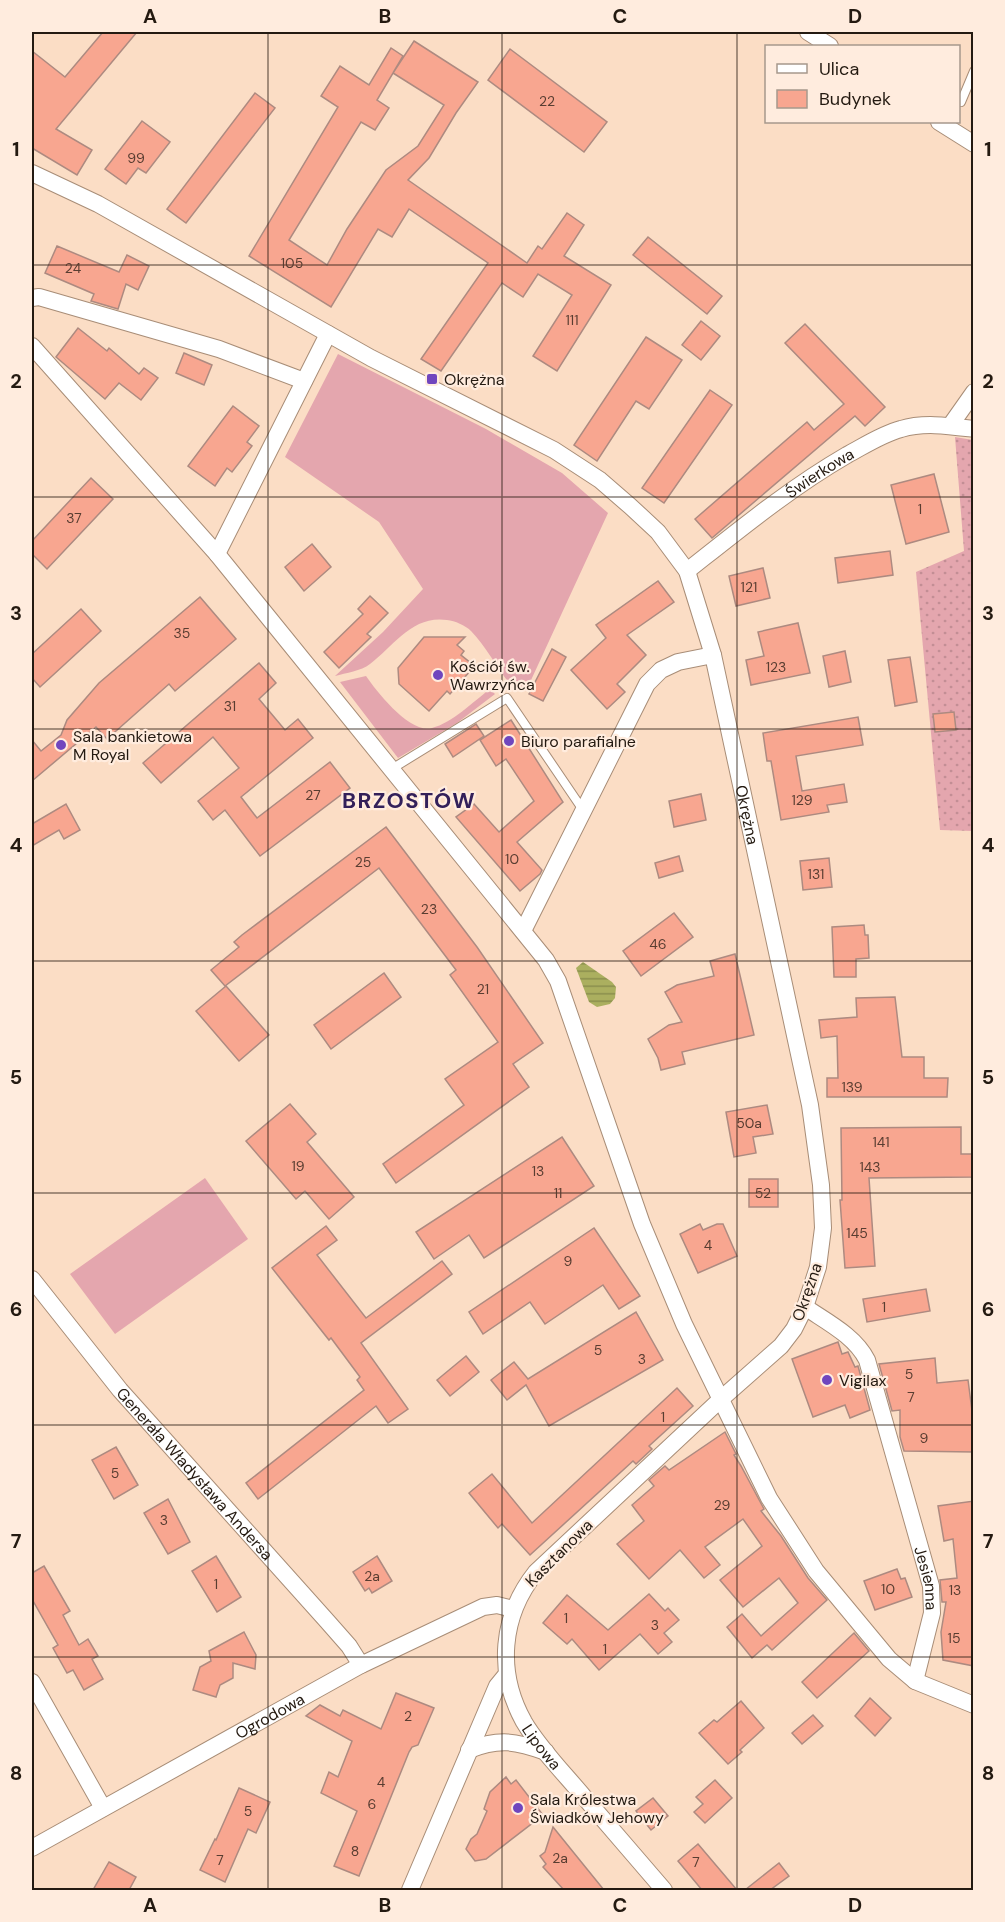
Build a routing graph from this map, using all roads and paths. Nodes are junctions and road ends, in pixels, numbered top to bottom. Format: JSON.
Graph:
{"nodes":[{"id":1,"x":808,"y":32,"type":"edge"},
{"id":2,"x":828,"y":45,"type":"edge"},
{"id":3,"x":974,"y":71,"type":"edge"},
{"id":4,"x":961,"y":102,"type":"dead end"},
{"id":5,"x":941,"y":123,"type":"edge"},
{"id":6,"x":974,"y":144,"type":"edge"},
{"id":7,"x":32,"y":172,"type":"edge"},
{"id":8,"x":32,"y":298,"type":"edge"},
{"id":9,"x":328,"y":334,"type":"junction"},
{"id":10,"x":32,"y":346,"type":"edge"},
{"id":11,"x":304,"y":381,"type":"junction"},
{"id":12,"x":974,"y":392,"type":"edge"},
{"id":13,"x":950,"y":426,"type":"junction"},
{"id":14,"x":974,"y":429,"type":"edge"},
{"id":15,"x":217,"y":554,"type":"junction"},
{"id":16,"x":687,"y":571,"type":"junction"},
{"id":17,"x":713,"y":655,"type":"junction"},
{"id":18,"x":390,"y":770,"type":"junction"},
{"id":19,"x":583,"y":811,"type":"junction"},
{"id":20,"x":523,"y":931,"type":"junction"},
{"id":21,"x":32,"y":1279,"type":"edge"},
{"id":22,"x":37,"y":1297,"type":"edge"},
{"id":23,"x":805,"y":1307,"type":"junction"},
{"id":24,"x":721,"y":1399,"type":"junction"},
{"id":25,"x":513,"y":1609,"type":"junction"},
{"id":26,"x":361,"y":1665,"type":"junction"},
{"id":27,"x":506,"y":1675,"type":"junction"},
{"id":28,"x":915,"y":1681,"type":"junction"},
{"id":29,"x":32,"y":1682,"type":"edge"},
{"id":30,"x":974,"y":1705,"type":"edge"},
{"id":31,"x":469,"y":1749,"type":"junction"},
{"id":32,"x":546,"y":1752,"type":"junction"},
{"id":33,"x":103,"y":1808,"type":"junction"},
{"id":34,"x":32,"y":1848,"type":"edge"},
{"id":35,"x":410,"y":1890,"type":"edge"},
{"id":36,"x":664,"y":1890,"type":"edge"}],
"edges":[{"from":1,"to":2,"type":"street"},
{"from":3,"to":4,"type":"lane"},
{"from":5,"to":6,"type":"street"},
{"from":7,"to":9,"type":"street","name":"Okrężna"},
{"from":8,"to":11,"type":"street"},
{"from":9,"to":11,"type":"street"},
{"from":9,"to":16,"type":"street","name":"Okrężna"},
{"from":10,"to":15,"type":"street"},
{"from":11,"to":15,"type":"street"},
{"from":12,"to":13,"type":"street"},
{"from":13,"to":14,"type":"street","name":"Świerkowa"},
{"from":13,"to":16,"type":"street","name":"Świerkowa"},
{"from":15,"to":18,"type":"street"},
{"from":16,"to":17,"type":"street","name":"Okrężna"},
{"from":17,"to":19,"type":"street"},
{"from":17,"to":23,"type":"street","name":"Okrężna"},
{"from":18,"to":19,"type":"lane"},
{"from":18,"to":20,"type":"street"},
{"from":19,"to":20,"type":"street"},
{"from":20,"to":24,"type":"street"},
{"from":21,"to":22,"type":"street","name":"Generała Władysława Andersa"},
{"from":22,"to":26,"type":"street","name":"Generała Władysława Andersa"},
{"from":23,"to":24,"type":"street","name":"Okrężna"},
{"from":23,"to":28,"type":"street","name":"Jesienna"},
{"from":24,"to":25,"type":"street","name":"Kasztanowa"},
{"from":24,"to":28,"type":"street"},
{"from":25,"to":26,"type":"street","name":"Ogrodowa"},
{"from":25,"to":27,"type":"street","name":"Kasztanowa"},
{"from":26,"to":33,"type":"street","name":"Ogrodowa"},
{"from":27,"to":31,"type":"street"},
{"from":27,"to":32,"type":"street","name":"Lipowa"},
{"from":28,"to":30,"type":"street"},
{"from":29,"to":33,"type":"street"},
{"from":31,"to":32,"type":"street"},
{"from":31,"to":35,"type":"street"},
{"from":32,"to":36,"type":"street","name":"Lipowa"},
{"from":33,"to":34,"type":"street","name":"Ogrodowa"}]}
